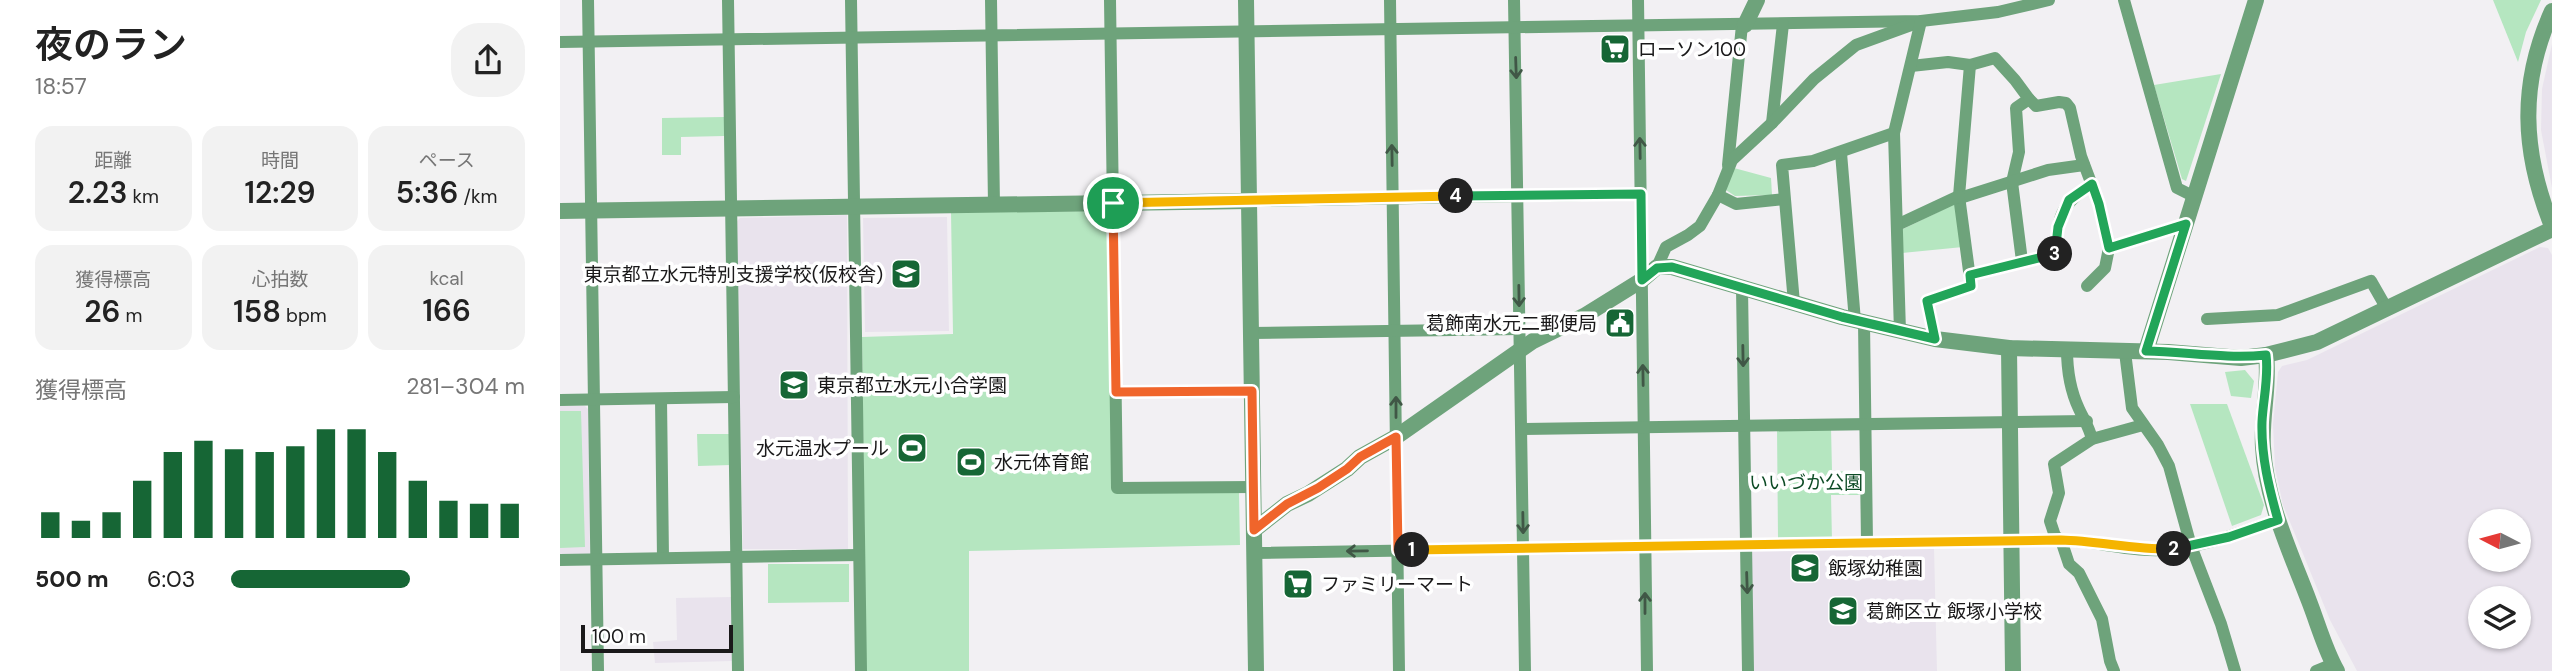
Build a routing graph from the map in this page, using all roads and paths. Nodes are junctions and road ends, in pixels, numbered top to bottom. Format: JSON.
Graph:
{"nodes":[{"id":1,"x":588,"y":0,"type":"edge"},
{"id":2,"x":728,"y":0,"type":"edge"},
{"id":3,"x":851,"y":0,"type":"edge"},
{"id":4,"x":991,"y":0,"type":"edge"},
{"id":5,"x":1110,"y":0,"type":"edge"},
{"id":6,"x":1246,"y":0,"type":"edge"},
{"id":7,"x":1390,"y":0,"type":"edge"},
{"id":8,"x":1514,"y":0,"type":"edge"},
{"id":9,"x":1638,"y":0,"type":"edge"},
{"id":10,"x":1757,"y":0,"type":"edge"},
{"id":11,"x":2049,"y":0,"type":"edge"},
{"id":12,"x":2124,"y":0,"type":"edge"},
{"id":13,"x":2256,"y":0,"type":"edge"},
{"id":14,"x":2552,"y":11,"type":"edge"},
{"id":15,"x":1921,"y":21,"type":"junction"},
{"id":16,"x":1783,"y":24,"type":"junction"},
{"id":17,"x":1744,"y":25,"type":"junction"},
{"id":18,"x":1639,"y":27,"type":"junction"},
{"id":19,"x":1514,"y":29,"type":"junction"},
{"id":20,"x":1390,"y":30,"type":"junction"},
{"id":21,"x":1247,"y":32,"type":"junction"},
{"id":22,"x":1110,"y":35,"type":"junction"},
{"id":23,"x":991,"y":37,"type":"junction"},
{"id":24,"x":851,"y":38,"type":"junction"},
{"id":25,"x":729,"y":40,"type":"junction"},
{"id":26,"x":589,"y":42,"type":"junction"},
{"id":27,"x":560,"y":43,"type":"edge"},
{"id":28,"x":1970,"y":65,"type":"junction"},
{"id":29,"x":1911,"y":66,"type":"junction"},
{"id":30,"x":2029,"y":99,"type":"junction"},
{"id":31,"x":1772,"y":123,"type":"junction"},
{"id":32,"x":1894,"y":133,"type":"junction"},
{"id":33,"x":1842,"y":153,"type":"junction"},
{"id":34,"x":2084,"y":165,"type":"junction"},
{"id":35,"x":1727,"y":172,"type":"junction"},
{"id":36,"x":2012,"y":182,"type":"junction"},
{"id":37,"x":2092,"y":184,"type":"junction"},
{"id":38,"x":1641,"y":194,"type":"junction"},
{"id":39,"x":1518,"y":195,"type":"junction"},
{"id":40,"x":1718,"y":195,"type":"junction"},
{"id":41,"x":1393,"y":197,"type":"junction"},
{"id":42,"x":1960,"y":197,"type":"junction"},
{"id":43,"x":2195,"y":197,"type":"junction"},
{"id":44,"x":1784,"y":199,"type":"junction"},
{"id":45,"x":1249,"y":201,"type":"junction"},
{"id":46,"x":1113,"y":203,"type":"junction"},
{"id":47,"x":994,"y":205,"type":"junction"},
{"id":48,"x":854,"y":207,"type":"junction"},
{"id":49,"x":730,"y":208,"type":"junction"},
{"id":50,"x":591,"y":210,"type":"junction"},
{"id":51,"x":560,"y":211,"type":"edge"},
{"id":52,"x":2186,"y":224,"type":"junction"},
{"id":53,"x":1897,"y":225,"type":"junction"},
{"id":54,"x":2552,"y":228,"type":"edge"},
{"id":55,"x":2109,"y":248,"type":"junction"},
{"id":56,"x":2022,"y":261,"type":"junction"},
{"id":57,"x":1657,"y":268,"type":"junction"},
{"id":58,"x":1970,"y":275,"type":"junction"},
{"id":59,"x":1642,"y":280,"type":"junction"},
{"id":60,"x":2087,"y":286,"type":"dead end"},
{"id":61,"x":1742,"y":288,"type":"junction"},
{"id":62,"x":1794,"y":303,"type":"junction"},
{"id":63,"x":2386,"y":309,"type":"junction"},
{"id":64,"x":2207,"y":319,"type":"dead end"},
{"id":65,"x":1859,"y":322,"type":"junction"},
{"id":66,"x":1520,"y":329,"type":"junction"},
{"id":67,"x":1394,"y":331,"type":"junction"},
{"id":68,"x":1900,"y":332,"type":"junction"},
{"id":69,"x":1251,"y":333,"type":"junction"},
{"id":70,"x":1935,"y":339,"type":"junction"},
{"id":71,"x":2010,"y":348,"type":"junction"},
{"id":72,"x":2067,"y":349,"type":"junction"},
{"id":73,"x":1519,"y":350,"type":"junction"},
{"id":74,"x":2146,"y":351,"type":"junction"},
{"id":75,"x":2125,"y":352,"type":"junction"},
{"id":76,"x":2266,"y":355,"type":"junction"},
{"id":77,"x":1252,"y":391,"type":"junction"},
{"id":78,"x":1116,"y":392,"type":"junction"},
{"id":79,"x":734,"y":397,"type":"junction"},
{"id":80,"x":661,"y":399,"type":"junction"},
{"id":81,"x":560,"y":400,"type":"edge"},
{"id":82,"x":593,"y":400,"type":"junction"},
{"id":83,"x":2011,"y":421,"type":"junction"},
{"id":84,"x":2087,"y":421,"type":"junction"},
{"id":85,"x":1866,"y":424,"type":"junction"},
{"id":86,"x":1743,"y":425,"type":"junction"},
{"id":87,"x":2143,"y":425,"type":"junction"},
{"id":88,"x":1643,"y":427,"type":"junction"},
{"id":89,"x":1522,"y":429,"type":"junction"},
{"id":90,"x":1396,"y":437,"type":"junction"},
{"id":91,"x":2092,"y":439,"type":"junction"},
{"id":92,"x":1253,"y":487,"type":"junction"},
{"id":93,"x":2278,"y":520,"type":"junction"},
{"id":94,"x":1254,"y":530,"type":"junction"},
{"id":95,"x":2061,"y":540,"type":"junction"},
{"id":96,"x":2012,"y":541,"type":"junction"},
{"id":97,"x":1867,"y":542,"type":"junction"},
{"id":98,"x":1745,"y":545,"type":"junction"},
{"id":99,"x":2191,"y":546,"type":"junction"},
{"id":100,"x":1645,"y":547,"type":"junction"},
{"id":101,"x":1523,"y":548,"type":"junction"},
{"id":102,"x":1398,"y":550,"type":"junction"},
{"id":103,"x":1254,"y":553,"type":"junction"},
{"id":104,"x":859,"y":555,"type":"junction"},
{"id":105,"x":663,"y":558,"type":"junction"},
{"id":106,"x":736,"y":558,"type":"junction"},
{"id":107,"x":597,"y":559,"type":"junction"},
{"id":108,"x":560,"y":560,"type":"edge"},
{"id":109,"x":2335,"y":667,"type":"edge"},
{"id":110,"x":598,"y":671,"type":"edge"},
{"id":111,"x":738,"y":671,"type":"edge"},
{"id":112,"x":860,"y":671,"type":"edge"},
{"id":113,"x":1256,"y":671,"type":"edge"},
{"id":114,"x":1399,"y":671,"type":"edge"},
{"id":115,"x":1525,"y":671,"type":"edge"},
{"id":116,"x":1647,"y":671,"type":"edge"},
{"id":117,"x":1748,"y":671,"type":"edge"},
{"id":118,"x":2013,"y":671,"type":"edge"},
{"id":119,"x":2115,"y":671,"type":"edge"},
{"id":120,"x":2235,"y":671,"type":"edge"},
{"id":121,"x":2316,"y":671,"type":"edge"}],
"edges":[{"from":1,"to":26,"type":"street"},
{"from":2,"to":25,"type":"street"},
{"from":3,"to":24,"type":"street"},
{"from":4,"to":23,"type":"street"},
{"from":5,"to":22,"type":"street"},
{"from":6,"to":21,"type":"street"},
{"from":7,"to":20,"type":"street"},
{"from":8,"to":19,"type":"street"},
{"from":9,"to":18,"type":"street"},
{"from":10,"to":17,"type":"street"},
{"from":11,"to":15,"type":"street"},
{"from":12,"to":43,"type":"street"},
{"from":13,"to":43,"type":"street"},
{"from":14,"to":54,"type":"street"},
{"from":15,"to":16,"type":"street"},
{"from":15,"to":29,"type":"street"},
{"from":15,"to":31,"type":"street"},
{"from":16,"to":17,"type":"street"},
{"from":16,"to":31,"type":"street"},
{"from":17,"to":18,"type":"street"},
{"from":17,"to":35,"type":"street"},
{"from":18,"to":19,"type":"street"},
{"from":38,"to":18,"type":"street","one_way":true},
{"from":19,"to":20,"type":"street"},
{"from":19,"to":39,"type":"street","one_way":true},
{"from":20,"to":21,"type":"street"},
{"from":41,"to":20,"type":"street","one_way":true},
{"from":21,"to":22,"type":"street"},
{"from":21,"to":45,"type":"street"},
{"from":22,"to":23,"type":"street"},
{"from":22,"to":46,"type":"street"},
{"from":23,"to":24,"type":"street"},
{"from":23,"to":47,"type":"street"},
{"from":24,"to":25,"type":"street"},
{"from":24,"to":48,"type":"street"},
{"from":25,"to":26,"type":"street"},
{"from":25,"to":49,"type":"street"},
{"from":26,"to":27,"type":"street"},
{"from":26,"to":50,"type":"street"},
{"from":28,"to":29,"type":"street"},
{"from":28,"to":30,"type":"street"},
{"from":28,"to":42,"type":"street"},
{"from":29,"to":32,"type":"street"},
{"from":30,"to":34,"type":"street"},
{"from":30,"to":36,"type":"street"},
{"from":31,"to":35,"type":"street"},
{"from":32,"to":33,"type":"street"},
{"from":32,"to":53,"type":"street"},
{"from":33,"to":44,"type":"street"},
{"from":33,"to":65,"type":"street"},
{"from":34,"to":36,"type":"street"},
{"from":34,"to":37,"type":"street"},
{"from":35,"to":40,"type":"street"},
{"from":36,"to":42,"type":"street"},
{"from":36,"to":56,"type":"street"},
{"from":37,"to":55,"type":"street"},
{"from":37,"to":56,"type":"street"},
{"from":38,"to":39,"type":"street"},
{"from":38,"to":59,"type":"street"},
{"from":39,"to":41,"type":"street"},
{"from":39,"to":66,"type":"street","one_way":true},
{"from":40,"to":44,"type":"street"},
{"from":40,"to":57,"type":"street"},
{"from":41,"to":45,"type":"street"},
{"from":41,"to":67,"type":"street"},
{"from":42,"to":53,"type":"street"},
{"from":42,"to":58,"type":"street"},
{"from":43,"to":52,"type":"street"},
{"from":44,"to":62,"type":"street"},
{"from":45,"to":46,"type":"street"},
{"from":45,"to":69,"type":"street"},
{"from":46,"to":47,"type":"street"},
{"from":46,"to":78,"type":"street"},
{"from":47,"to":48,"type":"street"},
{"from":48,"to":49,"type":"street"},
{"from":48,"to":104,"type":"street"},
{"from":49,"to":50,"type":"street"},
{"from":49,"to":79,"type":"street"},
{"from":50,"to":51,"type":"street"},
{"from":50,"to":82,"type":"street"},
{"from":52,"to":55,"type":"street"},
{"from":52,"to":74,"type":"street"},
{"from":53,"to":68,"type":"street"},
{"from":54,"to":63,"type":"street"},
{"from":55,"to":60,"type":"street"},
{"from":56,"to":58,"type":"street"},
{"from":57,"to":59,"type":"street"},
{"from":57,"to":61,"type":"street"},
{"from":58,"to":70,"type":"street"},
{"from":59,"to":73,"type":"street"},
{"from":88,"to":59,"type":"street","one_way":true},
{"from":61,"to":62,"type":"street"},
{"from":61,"to":86,"type":"street","one_way":true},
{"from":62,"to":65,"type":"street"},
{"from":63,"to":64,"type":"street"},
{"from":63,"to":76,"type":"street"},
{"from":65,"to":68,"type":"street"},
{"from":65,"to":85,"type":"street"},
{"from":66,"to":67,"type":"street"},
{"from":66,"to":73,"type":"street"},
{"from":67,"to":69,"type":"street"},
{"from":90,"to":67,"type":"street","one_way":true},
{"from":68,"to":70,"type":"street"},
{"from":69,"to":77,"type":"street"},
{"from":70,"to":71,"type":"street"},
{"from":71,"to":72,"type":"street"},
{"from":71,"to":83,"type":"street"},
{"from":72,"to":75,"type":"street"},
{"from":72,"to":84,"type":"street"},
{"from":73,"to":89,"type":"street"},
{"from":73,"to":90,"type":"street"},
{"from":74,"to":75,"type":"street"},
{"from":74,"to":76,"type":"street"},
{"from":75,"to":87,"type":"street"},
{"from":76,"to":93,"type":"street"},
{"from":77,"to":78,"type":"street"},
{"from":77,"to":92,"type":"street"},
{"from":78,"to":92,"type":"street"},
{"from":79,"to":80,"type":"street"},
{"from":79,"to":106,"type":"street"},
{"from":80,"to":82,"type":"street"},
{"from":80,"to":105,"type":"street"},
{"from":81,"to":82,"type":"street"},
{"from":82,"to":107,"type":"street"},
{"from":83,"to":84,"type":"street"},
{"from":83,"to":85,"type":"street"},
{"from":83,"to":96,"type":"street"},
{"from":84,"to":91,"type":"street"},
{"from":85,"to":86,"type":"street"},
{"from":85,"to":97,"type":"street"},
{"from":86,"to":88,"type":"street"},
{"from":86,"to":98,"type":"street"},
{"from":87,"to":91,"type":"street"},
{"from":87,"to":99,"type":"street"},
{"from":88,"to":89,"type":"street"},
{"from":88,"to":100,"type":"street"},
{"from":89,"to":101,"type":"street","one_way":true},
{"from":90,"to":94,"type":"street"},
{"from":90,"to":102,"type":"street"},
{"from":91,"to":95,"type":"street"},
{"from":92,"to":94,"type":"street"},
{"from":93,"to":99,"type":"street"},
{"from":93,"to":109,"type":"street"},
{"from":94,"to":103,"type":"street"},
{"from":95,"to":96,"type":"street"},
{"from":95,"to":99,"type":"street"},
{"from":95,"to":119,"type":"street"},
{"from":96,"to":97,"type":"street"},
{"from":96,"to":118,"type":"street"},
{"from":97,"to":98,"type":"street"},
{"from":98,"to":100,"type":"street"},
{"from":98,"to":117,"type":"street","one_way":true},
{"from":99,"to":120,"type":"street"},
{"from":100,"to":101,"type":"street"},
{"from":116,"to":100,"type":"street","one_way":true},
{"from":101,"to":102,"type":"street"},
{"from":101,"to":115,"type":"street"},
{"from":102,"to":103,"type":"street","one_way":true},
{"from":102,"to":114,"type":"street"},
{"from":103,"to":113,"type":"street"},
{"from":104,"to":106,"type":"street"},
{"from":104,"to":112,"type":"street"},
{"from":105,"to":106,"type":"street"},
{"from":105,"to":107,"type":"street"},
{"from":106,"to":111,"type":"street"},
{"from":107,"to":108,"type":"street"},
{"from":107,"to":110,"type":"street"},
{"from":109,"to":121,"type":"street"}]}
